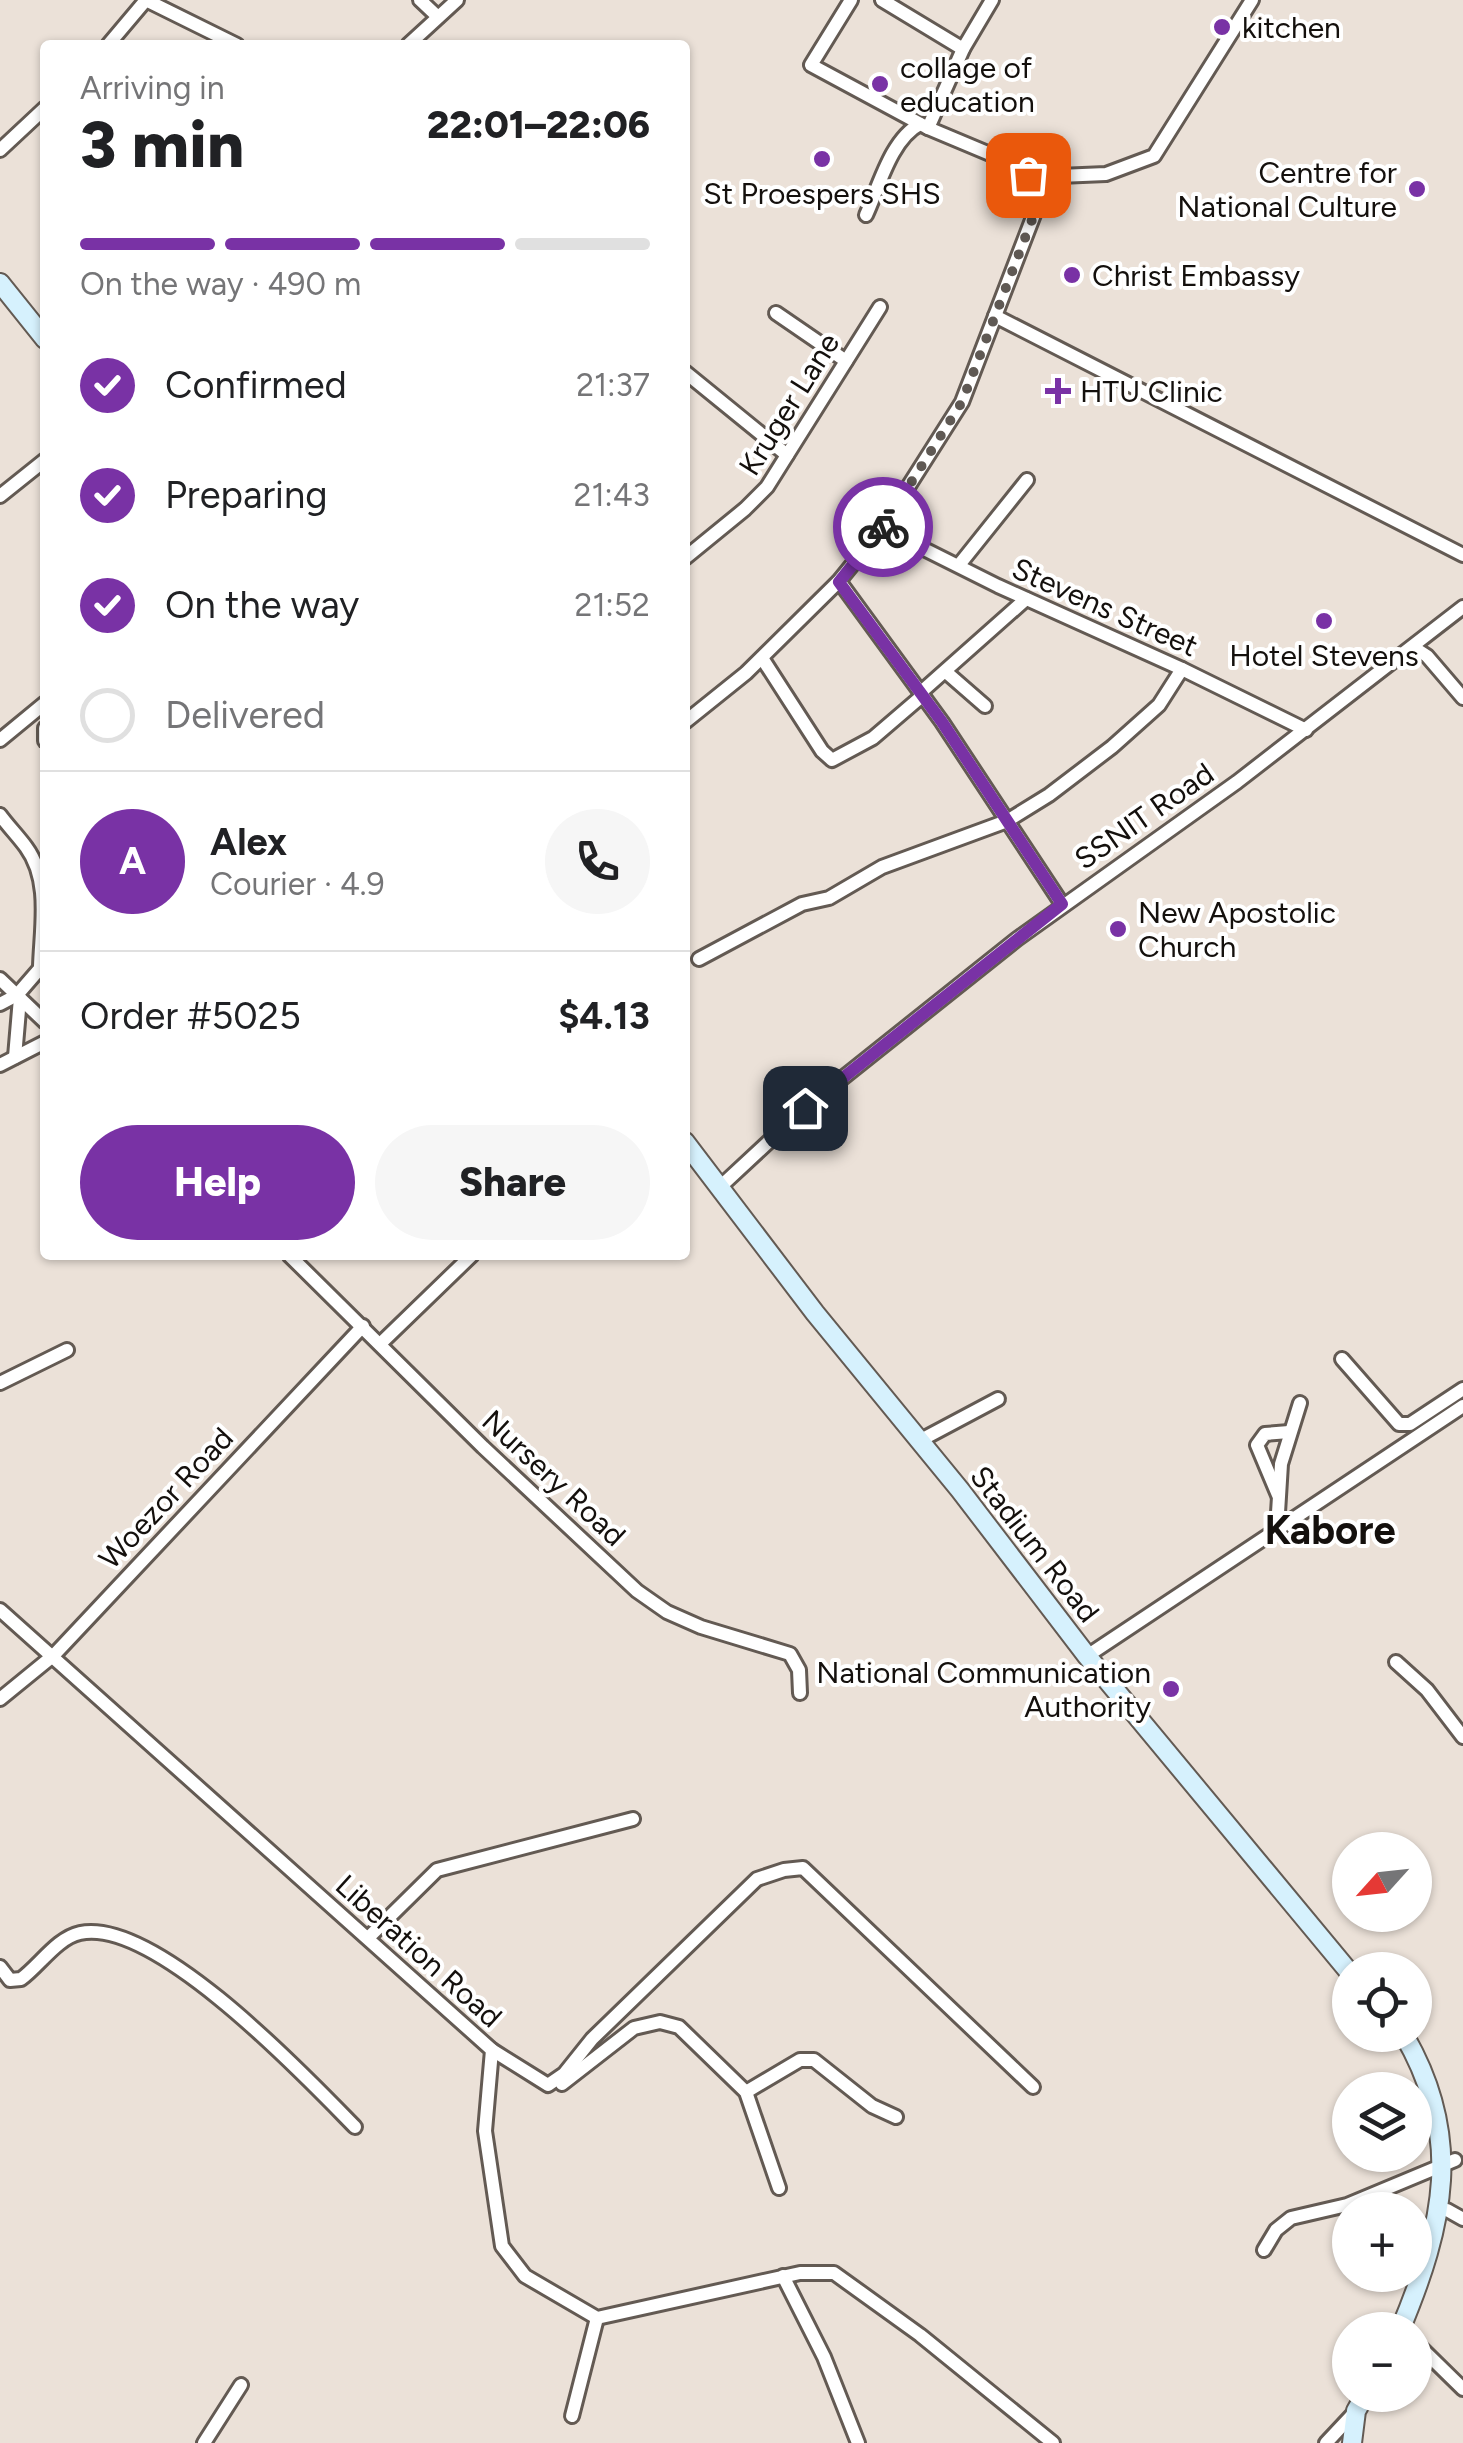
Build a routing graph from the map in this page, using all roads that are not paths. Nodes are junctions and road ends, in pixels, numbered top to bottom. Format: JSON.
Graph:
{"nodes":[{"id":1,"x":146,"y":0,"type":"edge"},
{"id":2,"x":420,"y":0,"type":"edge"},
{"id":3,"x":458,"y":0,"type":"edge"},
{"id":4,"x":851,"y":0,"type":"edge"},
{"id":5,"x":882,"y":0,"type":"edge"},
{"id":6,"x":992,"y":0,"type":"edge"},
{"id":7,"x":1252,"y":0,"type":"edge"},
{"id":8,"x":438,"y":17,"type":"junction"},
{"id":9,"x":112,"y":40,"type":"edge"},
{"id":10,"x":227,"y":40,"type":"edge"},
{"id":11,"x":413,"y":40,"type":"edge"},
{"id":12,"x":962,"y":49,"type":"junction"},
{"id":13,"x":40,"y":113,"type":"edge"},
{"id":14,"x":924,"y":126,"type":"junction"},
{"id":15,"x":0,"y":150,"type":"edge"},
{"id":16,"x":1045,"y":186,"type":"junction"},
{"id":17,"x":866,"y":214,"type":"dead end"},
{"id":18,"x":0,"y":282,"type":"edge"},
{"id":19,"x":880,"y":307,"type":"dead end"},
{"id":20,"x":776,"y":313,"type":"dead end"},
{"id":21,"x":995,"y":316,"type":"junction"},
{"id":22,"x":40,"y":333,"type":"edge"},
{"id":23,"x":846,"y":360,"type":"junction"},
{"id":24,"x":690,"y":376,"type":"edge"},
{"id":25,"x":788,"y":455,"type":"junction"},
{"id":26,"x":40,"y":464,"type":"edge"},
{"id":27,"x":1028,"y":480,"type":"dead end"},
{"id":28,"x":0,"y":496,"type":"edge"},
{"id":29,"x":882,"y":528,"type":"junction"},
{"id":30,"x":690,"y":554,"type":"edge"},
{"id":31,"x":1463,"y":555,"type":"edge"},
{"id":32,"x":959,"y":565,"type":"junction"},
{"id":33,"x":839,"y":582,"type":"junction"},
{"id":34,"x":1026,"y":600,"type":"junction"},
{"id":35,"x":1463,"y":606,"type":"edge"},
{"id":36,"x":1413,"y":646,"type":"junction"},
{"id":37,"x":762,"y":658,"type":"junction"},
{"id":38,"x":1182,"y":669,"type":"junction"},
{"id":39,"x":946,"y":672,"type":"junction"},
{"id":40,"x":921,"y":695,"type":"junction"},
{"id":41,"x":1463,"y":698,"type":"edge"},
{"id":42,"x":985,"y":706,"type":"dead end"},
{"id":43,"x":40,"y":708,"type":"edge"},
{"id":44,"x":690,"y":718,"type":"edge"},
{"id":45,"x":1306,"y":730,"type":"junction"},
{"id":46,"x":0,"y":740,"type":"edge"},
{"id":47,"x":0,"y":816,"type":"edge"},
{"id":48,"x":1007,"y":821,"type":"junction"},
{"id":49,"x":40,"y":881,"type":"edge"},
{"id":50,"x":1062,"y":904,"type":"junction"},
{"id":51,"x":698,"y":959,"type":"dead end"},
{"id":52,"x":40,"y":968,"type":"edge"},
{"id":53,"x":0,"y":979,"type":"edge"},
{"id":54,"x":18,"y":996,"type":"junction"},
{"id":55,"x":0,"y":1004,"type":"edge"},
{"id":56,"x":40,"y":1017,"type":"edge"},
{"id":57,"x":40,"y":1044,"type":"edge"},
{"id":58,"x":15,"y":1057,"type":"junction"},
{"id":59,"x":0,"y":1065,"type":"edge"},
{"id":60,"x":690,"y":1148,"type":"edge"},
{"id":61,"x":720,"y":1187,"type":"junction"},
{"id":62,"x":294,"y":1260,"type":"edge"},
{"id":63,"x":467,"y":1260,"type":"edge"},
{"id":64,"x":363,"y":1326,"type":"junction"},
{"id":65,"x":380,"y":1344,"type":"junction"},
{"id":66,"x":67,"y":1350,"type":"dead end"},
{"id":67,"x":1342,"y":1359,"type":"dead end"},
{"id":68,"x":0,"y":1383,"type":"edge"},
{"id":69,"x":1463,"y":1389,"type":"edge"},
{"id":70,"x":998,"y":1399,"type":"dead end"},
{"id":71,"x":1300,"y":1402,"type":"dead end"},
{"id":72,"x":1463,"y":1406,"type":"edge"},
{"id":73,"x":1290,"y":1432,"type":"junction"},
{"id":74,"x":920,"y":1441,"type":"junction"},
{"id":75,"x":1279,"y":1498,"type":"junction"},
{"id":76,"x":1276,"y":1528,"type":"junction"},
{"id":77,"x":0,"y":1610,"type":"edge"},
{"id":78,"x":54,"y":1655,"type":"junction"},
{"id":79,"x":1087,"y":1656,"type":"junction"},
{"id":80,"x":1396,"y":1662,"type":"dead end"},
{"id":81,"x":800,"y":1693,"type":"dead end"},
{"id":82,"x":0,"y":1699,"type":"edge"},
{"id":83,"x":1463,"y":1738,"type":"edge"},
{"id":84,"x":634,"y":1819,"type":"dead end"},
{"id":85,"x":368,"y":1938,"type":"junction"},
{"id":86,"x":1333,"y":1952,"type":"edge"},
{"id":87,"x":0,"y":1967,"type":"edge"},
{"id":88,"x":492,"y":2050,"type":"junction"},
{"id":89,"x":1416,"y":2052,"type":"edge"},
{"id":90,"x":548,"y":2085,"type":"junction"},
{"id":91,"x":1033,"y":2087,"type":"dead end"},
{"id":92,"x":746,"y":2092,"type":"junction"},
{"id":93,"x":896,"y":2117,"type":"dead end"},
{"id":94,"x":355,"y":2127,"type":"dead end"},
{"id":95,"x":1455,"y":2160,"type":"junction"},
{"id":96,"x":779,"y":2188,"type":"dead end"},
{"id":97,"x":1455,"y":2214,"type":"edge"},
{"id":98,"x":1264,"y":2250,"type":"dead end"},
{"id":99,"x":783,"y":2276,"type":"junction"},
{"id":100,"x":1409,"y":2312,"type":"edge"},
{"id":101,"x":597,"y":2318,"type":"junction"},
{"id":102,"x":1432,"y":2359,"type":"edge"},
{"id":103,"x":241,"y":2386,"type":"dead end"},
{"id":104,"x":1463,"y":2389,"type":"edge"},
{"id":105,"x":1352,"y":2412,"type":"edge"},
{"id":106,"x":1358,"y":2412,"type":"edge"},
{"id":107,"x":572,"y":2416,"type":"dead end"},
{"id":108,"x":204,"y":2443,"type":"edge"},
{"id":109,"x":858,"y":2443,"type":"edge"},
{"id":110,"x":1053,"y":2443,"type":"edge"},
{"id":111,"x":1326,"y":2443,"type":"edge"},
{"id":112,"x":1352,"y":2443,"type":"edge"}],
"edges":[{"from":1,"to":9,"type":"street"},
{"from":1,"to":10,"type":"street"},
{"from":2,"to":8,"type":"street"},
{"from":3,"to":8,"type":"street"},
{"from":4,"to":14,"type":"street"},
{"from":5,"to":12,"type":"street"},
{"from":6,"to":12,"type":"street"},
{"from":7,"to":16,"type":"street"},
{"from":8,"to":11,"type":"street"},
{"from":12,"to":14,"type":"street"},
{"from":13,"to":15,"type":"street"},
{"from":14,"to":16,"type":"street"},
{"from":14,"to":17,"type":"street"},
{"from":16,"to":21,"type":"street"},
{"from":18,"to":22,"type":"main road"},
{"from":19,"to":23,"type":"street","name":"Kruger Lane"},
{"from":20,"to":23,"type":"street"},
{"from":21,"to":29,"type":"street"},
{"from":21,"to":31,"type":"street"},
{"from":23,"to":25,"type":"street","name":"Kruger Lane"},
{"from":24,"to":25,"type":"street"},
{"from":25,"to":30,"type":"street","name":"Kruger Lane"},
{"from":26,"to":28,"type":"street"},
{"from":27,"to":32,"type":"street"},
{"from":29,"to":32,"type":"street","name":"Stevens Street"},
{"from":29,"to":33,"type":"street"},
{"from":32,"to":34,"type":"street","name":"Stevens Street"},
{"from":33,"to":37,"type":"street"},
{"from":33,"to":40,"type":"street"},
{"from":34,"to":38,"type":"street","name":"Stevens Street"},
{"from":34,"to":39,"type":"street"},
{"from":35,"to":36,"type":"street","name":"SSNIT Road"},
{"from":36,"to":41,"type":"street"},
{"from":36,"to":45,"type":"street","name":"SSNIT Road"},
{"from":37,"to":40,"type":"street"},
{"from":37,"to":44,"type":"street"},
{"from":38,"to":45,"type":"street","name":"Stevens Street"},
{"from":38,"to":48,"type":"street"},
{"from":39,"to":40,"type":"street"},
{"from":39,"to":42,"type":"street"},
{"from":40,"to":48,"type":"street"},
{"from":43,"to":46,"type":"street"},
{"from":45,"to":50,"type":"street","name":"SSNIT Road"},
{"from":47,"to":49,"type":"street"},
{"from":48,"to":50,"type":"street"},
{"from":48,"to":51,"type":"street"},
{"from":50,"to":61,"type":"street","name":"SSNIT Road"},
{"from":52,"to":54,"type":"street"},
{"from":53,"to":54,"type":"street"},
{"from":54,"to":55,"type":"street"},
{"from":54,"to":56,"type":"street"},
{"from":54,"to":58,"type":"street"},
{"from":57,"to":58,"type":"street"},
{"from":58,"to":59,"type":"street"},
{"from":60,"to":61,"type":"main road","name":"Stadium Road"},
{"from":61,"to":74,"type":"main road","name":"Stadium Road"},
{"from":62,"to":64,"type":"street","name":"Nursery Road"},
{"from":63,"to":65,"type":"street"},
{"from":64,"to":65,"type":"street","name":"Nursery Road"},
{"from":64,"to":78,"type":"street","name":"Woezor Road"},
{"from":65,"to":81,"type":"street","name":"Nursery Road"},
{"from":66,"to":68,"type":"street"},
{"from":67,"to":69,"type":"street"},
{"from":70,"to":74,"type":"street"},
{"from":71,"to":73,"type":"street"},
{"from":72,"to":76,"type":"street"},
{"from":73,"to":75,"type":"street"},
{"from":73,"to":75,"type":"street"},
{"from":74,"to":79,"type":"main road","name":"Stadium Road"},
{"from":75,"to":76,"type":"street"},
{"from":76,"to":79,"type":"street"},
{"from":77,"to":78,"type":"street","name":"Liberation Road"},
{"from":78,"to":82,"type":"street","name":"Woezor Road"},
{"from":78,"to":85,"type":"street","name":"Liberation Road"},
{"from":79,"to":86,"type":"main road","name":"Stadium Road"},
{"from":80,"to":83,"type":"street"},
{"from":84,"to":85,"type":"street"},
{"from":85,"to":88,"type":"street","name":"Liberation Road"},
{"from":87,"to":94,"type":"street"},
{"from":88,"to":90,"type":"street"},
{"from":88,"to":101,"type":"street","name":"Liberation Road"},
{"from":89,"to":95,"type":"main road"},
{"from":90,"to":91,"type":"street"},
{"from":90,"to":92,"type":"street"},
{"from":92,"to":93,"type":"street"},
{"from":92,"to":96,"type":"street"},
{"from":95,"to":97,"type":"main road"},
{"from":95,"to":98,"type":"street"},
{"from":97,"to":100,"type":"main road"},
{"from":99,"to":101,"type":"street"},
{"from":99,"to":109,"type":"street"},
{"from":99,"to":110,"type":"street"},
{"from":101,"to":107,"type":"street"},
{"from":102,"to":104,"type":"street"},
{"from":103,"to":108,"type":"street"},
{"from":105,"to":111,"type":"street"},
{"from":106,"to":112,"type":"main road"}]}
